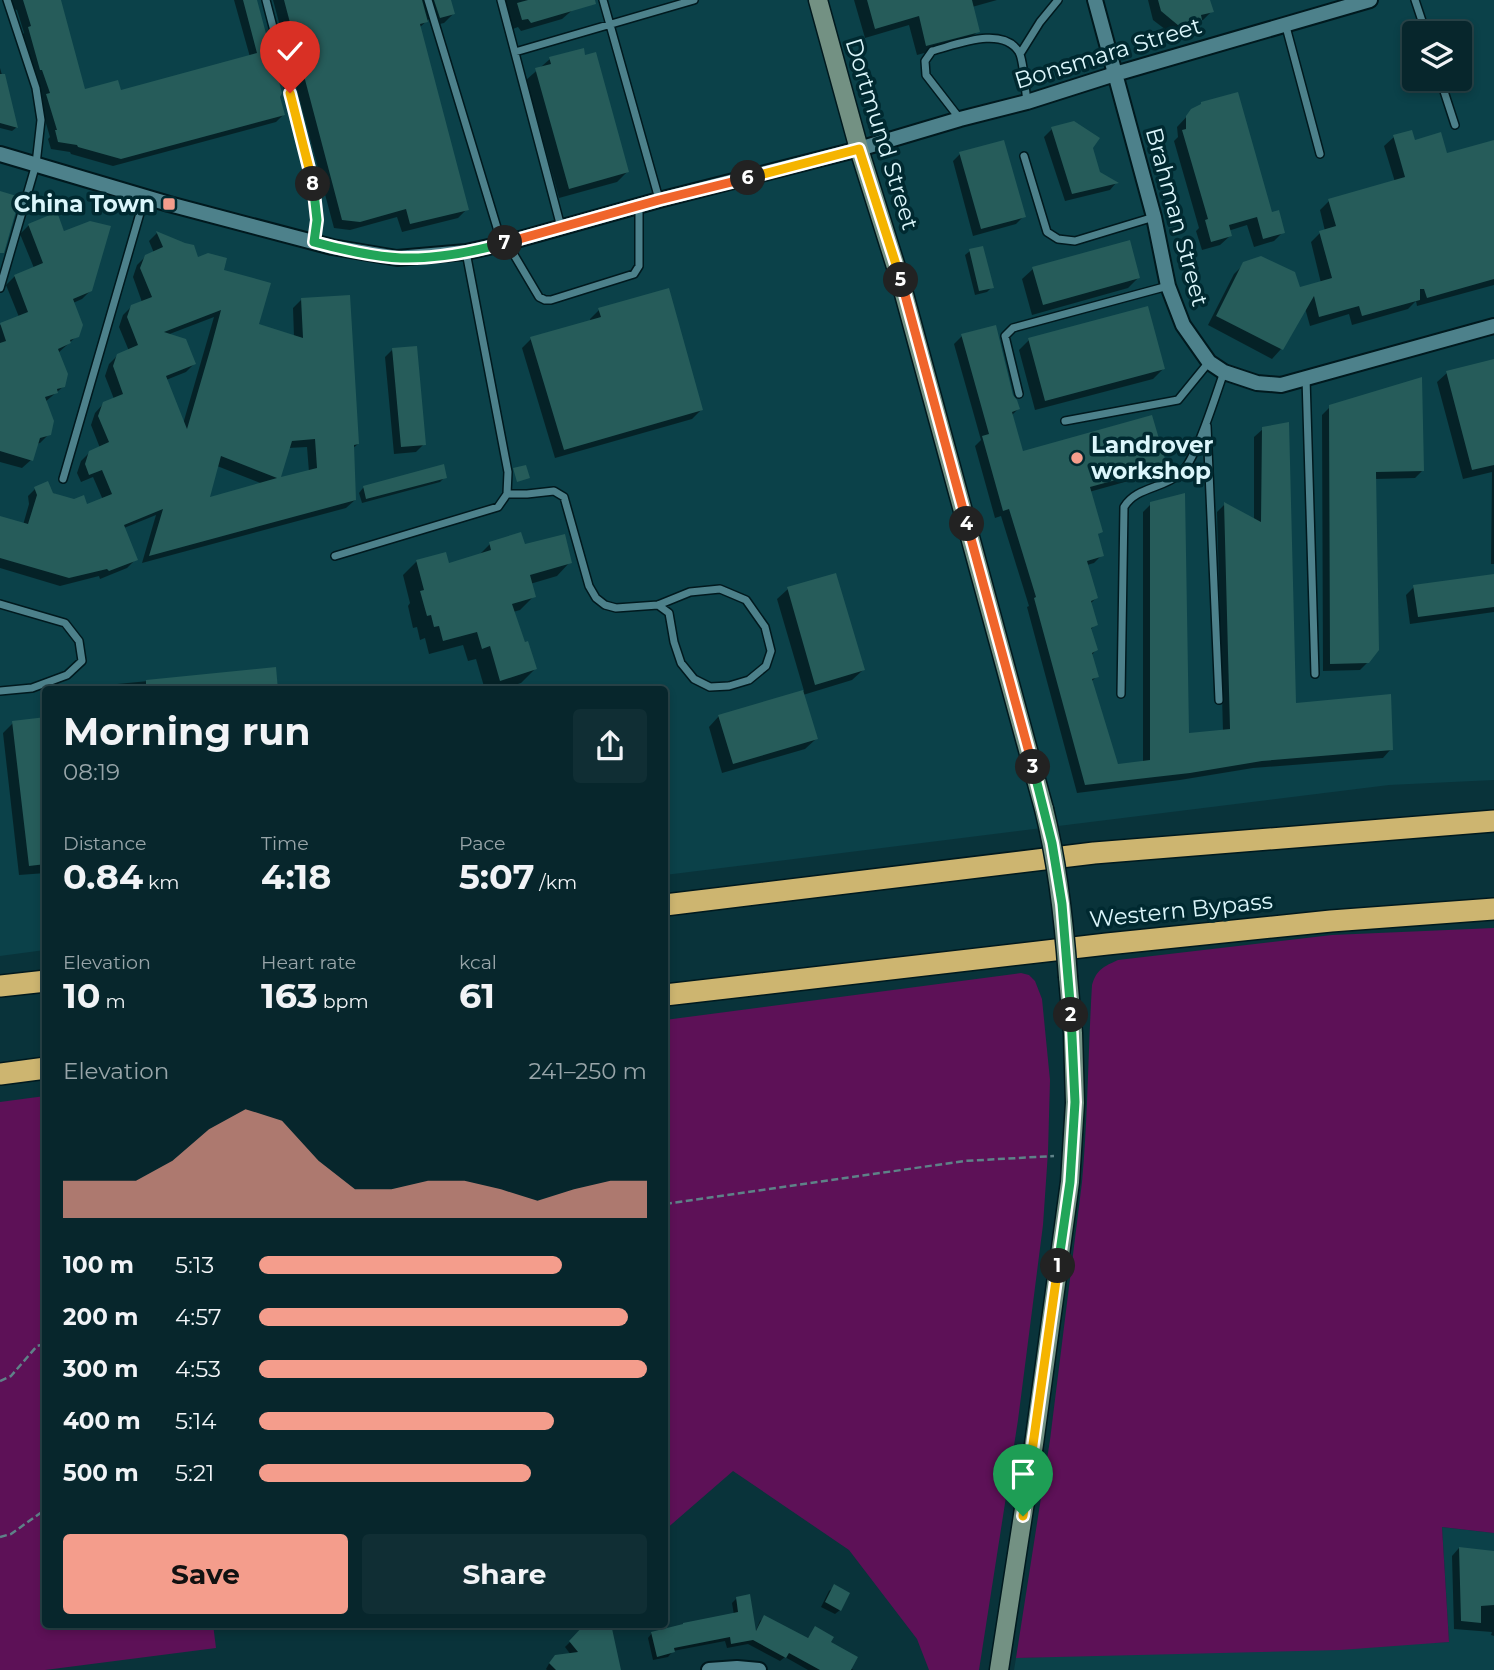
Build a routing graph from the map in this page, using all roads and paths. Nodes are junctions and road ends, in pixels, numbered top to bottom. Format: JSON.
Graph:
{"nodes":[{"id":1,"x":7,"y":0,"type":"edge"},
{"id":2,"x":266,"y":0,"type":"edge"},
{"id":3,"x":428,"y":0,"type":"edge"},
{"id":4,"x":501,"y":0,"type":"edge"},
{"id":5,"x":603,"y":0,"type":"edge"},
{"id":6,"x":694,"y":0,"type":"edge"},
{"id":7,"x":818,"y":0,"type":"edge"},
{"id":8,"x":1058,"y":0,"type":"edge"},
{"id":9,"x":1095,"y":0,"type":"edge"},
{"id":10,"x":1370,"y":0,"type":"edge"},
{"id":11,"x":1415,"y":0,"type":"edge"},
{"id":12,"x":670,"y":3,"type":"edge"},
{"id":13,"x":1422,"y":21,"type":"edge"},
{"id":14,"x":1284,"y":23,"type":"junction"},
{"id":15,"x":610,"y":24,"type":"junction"},
{"id":16,"x":514,"y":52,"type":"junction"},
{"id":17,"x":1020,"y":54,"type":"junction"},
{"id":18,"x":1115,"y":74,"type":"junction"},
{"id":19,"x":1444,"y":91,"type":"edge"},
{"id":20,"x":1027,"y":102,"type":"junction"},
{"id":21,"x":960,"y":119,"type":"junction"},
{"id":22,"x":1455,"y":125,"type":"dead end"},
{"id":23,"x":859,"y":149,"type":"junction"},
{"id":24,"x":0,"y":154,"type":"edge"},
{"id":25,"x":1320,"y":154,"type":"dead end"},
{"id":26,"x":1024,"y":156,"type":"dead end"},
{"id":27,"x":36,"y":164,"type":"junction"},
{"id":28,"x":145,"y":196,"type":"junction"},
{"id":29,"x":659,"y":200,"type":"junction"},
{"id":30,"x":639,"y":206,"type":"junction"},
{"id":31,"x":1154,"y":217,"type":"junction"},
{"id":32,"x":561,"y":227,"type":"junction"},
{"id":33,"x":314,"y":242,"type":"junction"},
{"id":34,"x":505,"y":243,"type":"junction"},
{"id":35,"x":466,"y":252,"type":"junction"},
{"id":36,"x":1168,"y":286,"type":"junction"},
{"id":37,"x":0,"y":288,"type":"edge"},
{"id":38,"x":1494,"y":326,"type":"edge"},
{"id":39,"x":1209,"y":362,"type":"junction"},
{"id":40,"x":1224,"y":372,"type":"junction"},
{"id":41,"x":1306,"y":378,"type":"junction"},
{"id":42,"x":1019,"y":394,"type":"dead end"},
{"id":43,"x":1065,"y":421,"type":"dead end"},
{"id":44,"x":1206,"y":421,"type":"junction"},
{"id":45,"x":63,"y":480,"type":"dead end"},
{"id":46,"x":507,"y":494,"type":"junction"},
{"id":47,"x":335,"y":556,"type":"dead end"},
{"id":48,"x":0,"y":604,"type":"edge"},
{"id":49,"x":658,"y":605,"type":"junction"},
{"id":50,"x":1315,"y":674,"type":"dead end"},
{"id":51,"x":0,"y":691,"type":"edge"},
{"id":52,"x":1121,"y":694,"type":"dead end"},
{"id":53,"x":1219,"y":700,"type":"dead end"},
{"id":54,"x":1494,"y":821,"type":"edge"},
{"id":55,"x":668,"y":905,"type":"edge"},
{"id":56,"x":1494,"y":909,"type":"edge"},
{"id":57,"x":42,"y":981,"type":"edge"},
{"id":58,"x":0,"y":986,"type":"edge"},
{"id":59,"x":668,"y":995,"type":"edge"},
{"id":60,"x":42,"y":1069,"type":"edge"},
{"id":61,"x":0,"y":1074,"type":"edge"},
{"id":62,"x":1072,"y":1155,"type":"junction"},
{"id":63,"x":668,"y":1204,"type":"edge"},
{"id":64,"x":42,"y":1345,"type":"edge"},
{"id":65,"x":0,"y":1381,"type":"edge"},
{"id":66,"x":42,"y":1512,"type":"edge"},
{"id":67,"x":0,"y":1537,"type":"edge"},
{"id":68,"x":709,"y":1670,"type":"edge"},
{"id":69,"x":759,"y":1670,"type":"edge"},
{"id":70,"x":999,"y":1670,"type":"edge"}],
"edges":[{"from":1,"to":27,"type":"lane"},
{"from":2,"to":33,"type":"lane"},
{"from":3,"to":34,"type":"lane"},
{"from":4,"to":16,"type":"lane"},
{"from":5,"to":15,"type":"lane"},
{"from":6,"to":12,"type":"lane"},
{"from":7,"to":23,"type":"street","name":"Dortmund Street"},
{"from":8,"to":17,"type":"lane"},
{"from":9,"to":18,"type":"street","name":"Brahman Street"},
{"from":10,"to":14,"type":"street","name":"Bonsmara Street"},
{"from":11,"to":13,"type":"lane"},
{"from":12,"to":15,"type":"lane"},
{"from":14,"to":18,"type":"street","name":"Bonsmara Street"},
{"from":14,"to":25,"type":"lane"},
{"from":15,"to":16,"type":"lane"},
{"from":15,"to":29,"type":"lane"},
{"from":16,"to":32,"type":"lane"},
{"from":17,"to":20,"type":"lane"},
{"from":17,"to":21,"type":"lane"},
{"from":18,"to":20,"type":"street","name":"Bonsmara Street"},
{"from":18,"to":31,"type":"street","name":"Brahman Street"},
{"from":19,"to":22,"type":"lane"},
{"from":20,"to":21,"type":"street","name":"Bonsmara Street"},
{"from":21,"to":23,"type":"street","name":"Bonsmara Street"},
{"from":23,"to":29,"type":"street","name":"Bonsmara Street"},
{"from":23,"to":62,"type":"street","name":"Dortmund Street","bridge":true},
{"from":24,"to":27,"type":"street","name":"Bonsmara Street"},
{"from":26,"to":31,"type":"lane"},
{"from":27,"to":28,"type":"street","name":"Bonsmara Street"},
{"from":27,"to":37,"type":"lane"},
{"from":28,"to":33,"type":"street","name":"Bonsmara Street"},
{"from":28,"to":45,"type":"lane"},
{"from":29,"to":30,"type":"street","name":"Bonsmara Street"},
{"from":30,"to":32,"type":"street","name":"Bonsmara Street"},
{"from":30,"to":34,"type":"lane"},
{"from":31,"to":36,"type":"street","name":"Brahman Street"},
{"from":32,"to":34,"type":"street","name":"Bonsmara Street"},
{"from":33,"to":35,"type":"street","name":"Bonsmara Street"},
{"from":34,"to":35,"type":"street","name":"Bonsmara Street"},
{"from":35,"to":46,"type":"lane"},
{"from":36,"to":39,"type":"street","name":"Brahman Street"},
{"from":36,"to":42,"type":"lane"},
{"from":38,"to":41,"type":"street","name":"Brahman Street"},
{"from":39,"to":40,"type":"street","name":"Brahman Street"},
{"from":39,"to":43,"type":"lane"},
{"from":40,"to":41,"type":"street","name":"Brahman Street"},
{"from":40,"to":44,"type":"lane"},
{"from":41,"to":50,"type":"lane"},
{"from":44,"to":52,"type":"lane"},
{"from":44,"to":53,"type":"lane"},
{"from":46,"to":47,"type":"lane"},
{"from":46,"to":49,"type":"lane"},
{"from":48,"to":51,"type":"lane"},
{"from":49,"to":49,"type":"lane"},
{"from":54,"to":55,"type":"highway"},
{"from":56,"to":59,"type":"highway","name":"Western Bypass"},
{"from":57,"to":58,"type":"highway"},
{"from":60,"to":61,"type":"highway"},
{"from":62,"to":63,"type":"path"},
{"from":62,"to":70,"type":"street","name":"Dortmund Street"},
{"from":64,"to":65,"type":"path"},
{"from":66,"to":67,"type":"path"},
{"from":68,"to":69,"type":"street"}]}
